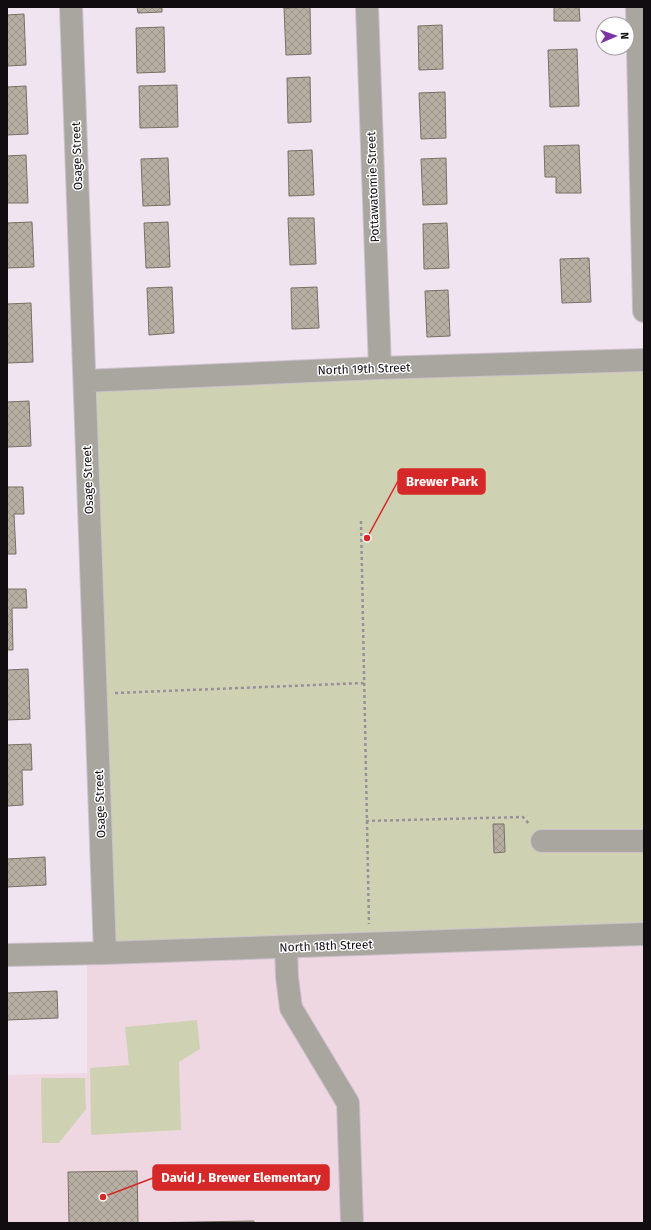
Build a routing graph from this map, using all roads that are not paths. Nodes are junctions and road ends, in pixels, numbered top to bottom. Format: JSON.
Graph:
{"nodes":[{"id":1,"x":71,"y":7,"type":"edge"},
{"id":2,"x":366,"y":7,"type":"edge"},
{"id":3,"x":637,"y":7,"type":"edge"},
{"id":4,"x":644,"y":312,"type":"edge"},
{"id":5,"x":644,"y":360,"type":"edge"},
{"id":6,"x":380,"y":368,"type":"junction"},
{"id":7,"x":85,"y":381,"type":"junction"},
{"id":8,"x":542,"y":841,"type":"road end"},
{"id":9,"x":644,"y":841,"type":"edge"},
{"id":10,"x":644,"y":934,"type":"edge"},
{"id":11,"x":286,"y":947,"type":"junction"},
{"id":12,"x":105,"y":953,"type":"junction"},
{"id":13,"x":7,"y":955,"type":"edge"},
{"id":14,"x":352,"y":1223,"type":"edge"}],
"edges":[{"from":1,"to":7,"type":"street","name":"Osage Street"},
{"from":2,"to":6,"type":"street","name":"Pottawatomie Street"},
{"from":3,"to":4,"type":"street"},
{"from":5,"to":6,"type":"street","name":"North 19th Street"},
{"from":6,"to":7,"type":"street","name":"North 19th Street"},
{"from":7,"to":12,"type":"street","name":"Osage Street"},
{"from":8,"to":9,"type":"street"},
{"from":10,"to":11,"type":"street","name":"North 18th Street"},
{"from":11,"to":12,"type":"street","name":"North 18th Street"},
{"from":11,"to":14,"type":"street"},
{"from":12,"to":13,"type":"street","name":"North 18th Street"}]}
